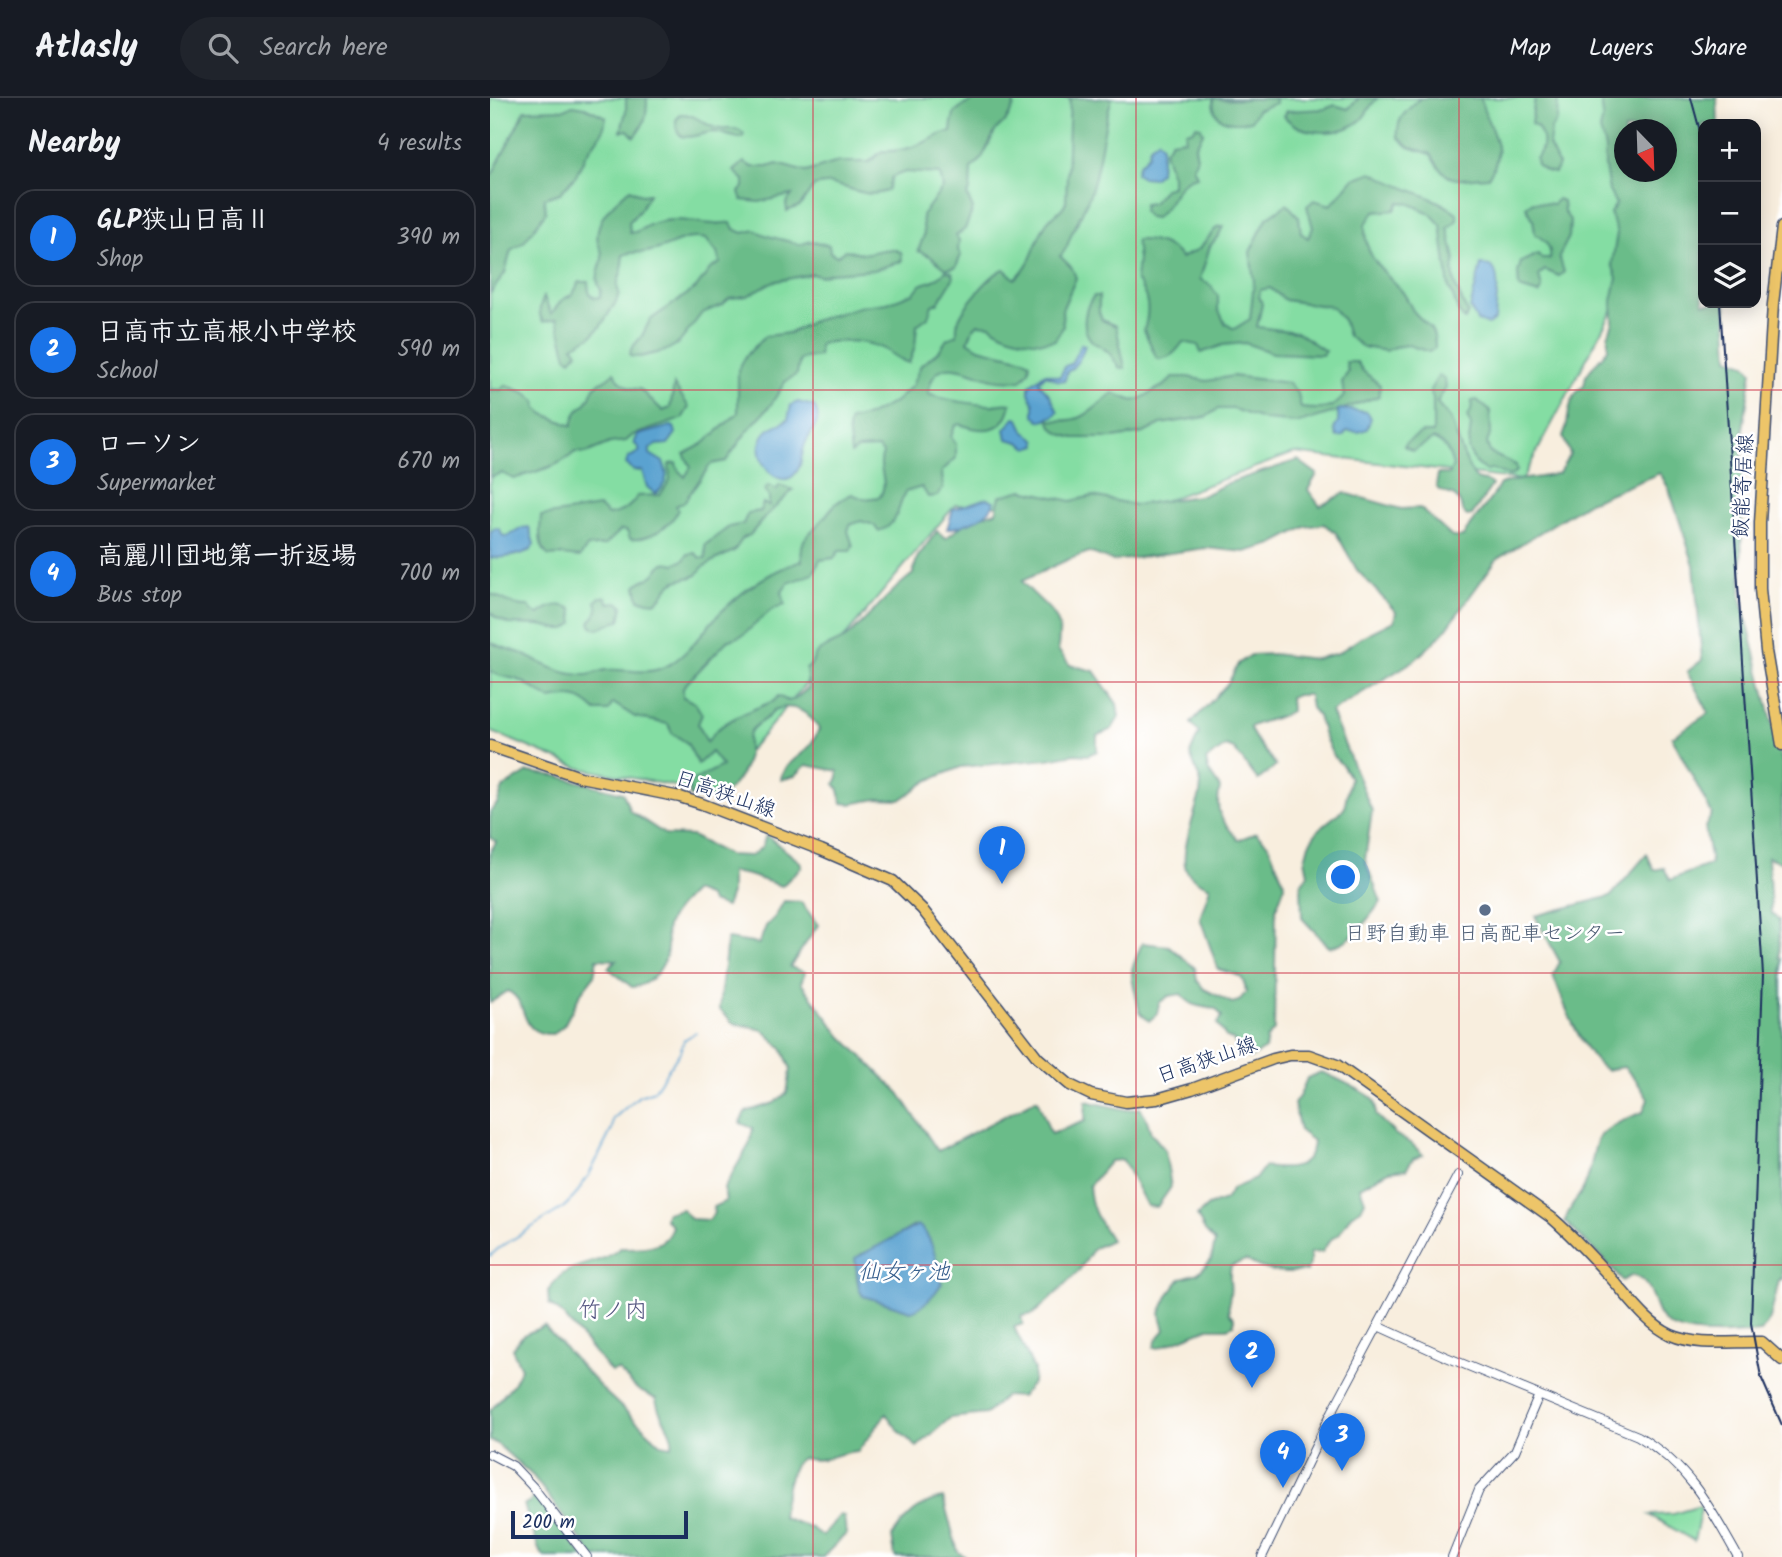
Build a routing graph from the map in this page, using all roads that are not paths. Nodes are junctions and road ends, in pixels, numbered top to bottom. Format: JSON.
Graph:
{"nodes":[{"id":1,"x":1782,"y":227,"type":"edge"},
{"id":2,"x":1782,"y":745,"type":"edge"},
{"id":3,"x":490,"y":746,"type":"edge"},
{"id":4,"x":1458,"y":1175,"type":"dead end"},
{"id":5,"x":1378,"y":1326,"type":"junction"},
{"id":6,"x":1782,"y":1360,"type":"edge"},
{"id":7,"x":1539,"y":1395,"type":"junction"},
{"id":8,"x":490,"y":1454,"type":"edge"},
{"id":9,"x":587,"y":1557,"type":"edge"},
{"id":10,"x":1262,"y":1557,"type":"edge"},
{"id":11,"x":1452,"y":1557,"type":"edge"},
{"id":12,"x":1738,"y":1557,"type":"edge"}],
"edges":[{"from":1,"to":2,"type":"main road","name":"飯能寄居線"},
{"from":3,"to":6,"type":"main road","name":"日高狭山線"},
{"from":4,"to":5,"type":"street"},
{"from":5,"to":7,"type":"street"},
{"from":5,"to":10,"type":"street"},
{"from":7,"to":11,"type":"street"},
{"from":7,"to":12,"type":"street"},
{"from":8,"to":9,"type":"street"}]}
